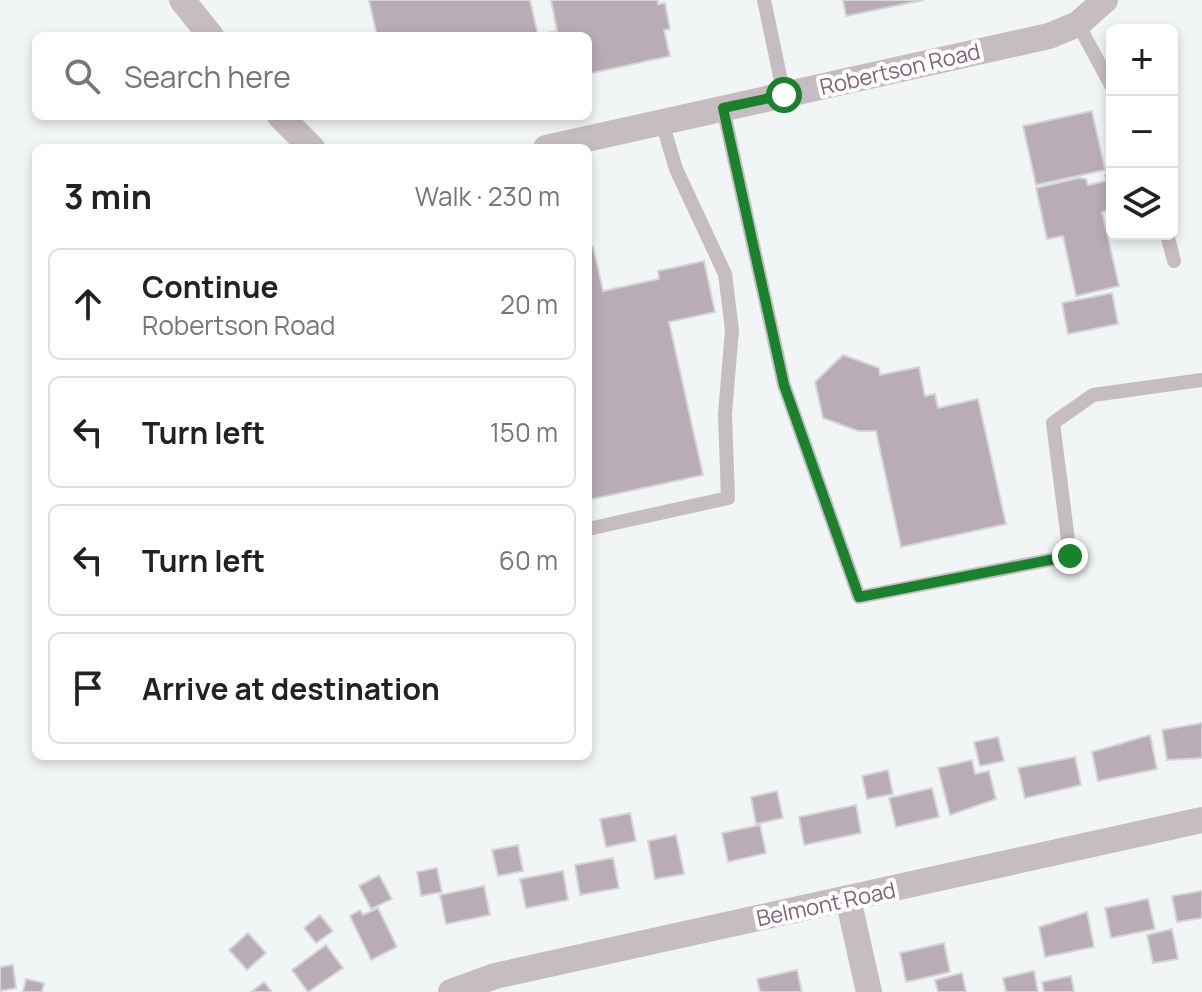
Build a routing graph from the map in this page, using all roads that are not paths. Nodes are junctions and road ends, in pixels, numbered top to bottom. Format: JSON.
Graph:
{"nodes":[{"id":1,"x":182,"y":0,"type":"edge"},
{"id":2,"x":764,"y":0,"type":"edge"},
{"id":3,"x":1105,"y":0,"type":"edge"},
{"id":4,"x":1078,"y":24,"type":"junction"},
{"id":5,"x":208,"y":32,"type":"edge"},
{"id":6,"x":1106,"y":76,"type":"edge"},
{"id":7,"x":784,"y":95,"type":"junction"},
{"id":8,"x":723,"y":108,"type":"junction"},
{"id":9,"x":284,"y":120,"type":"edge"},
{"id":10,"x":662,"y":122,"type":"junction"},
{"id":11,"x":308,"y":144,"type":"edge"},
{"id":12,"x":564,"y":144,"type":"edge"},
{"id":13,"x":1169,"y":240,"type":"edge"},
{"id":14,"x":1174,"y":261,"type":"dead end"},
{"id":15,"x":1202,"y":380,"type":"edge"},
{"id":16,"x":592,"y":528,"type":"edge"},
{"id":17,"x":1202,"y":820,"type":"edge"},
{"id":18,"x":848,"y":899,"type":"junction"},
{"id":19,"x":451,"y":992,"type":"edge"},
{"id":20,"x":869,"y":992,"type":"edge"}],
"edges":[{"from":1,"to":5,"type":"street"},
{"from":2,"to":7,"type":"lane"},
{"from":3,"to":4,"type":"street","name":"Robertson Road"},
{"from":4,"to":6,"type":"lane"},
{"from":4,"to":7,"type":"street","name":"Robertson Road"},
{"from":7,"to":8,"type":"street","name":"Robertson Road"},
{"from":8,"to":10,"type":"street","name":"Robertson Road"},
{"from":8,"to":15,"type":"lane"},
{"from":9,"to":11,"type":"street"},
{"from":10,"to":12,"type":"street","name":"Robertson Road"},
{"from":10,"to":16,"type":"lane"},
{"from":13,"to":14,"type":"lane"},
{"from":17,"to":18,"type":"street","name":"Belmont Road"},
{"from":18,"to":19,"type":"street","name":"Belmont Road"},
{"from":18,"to":20,"type":"street"}]}
